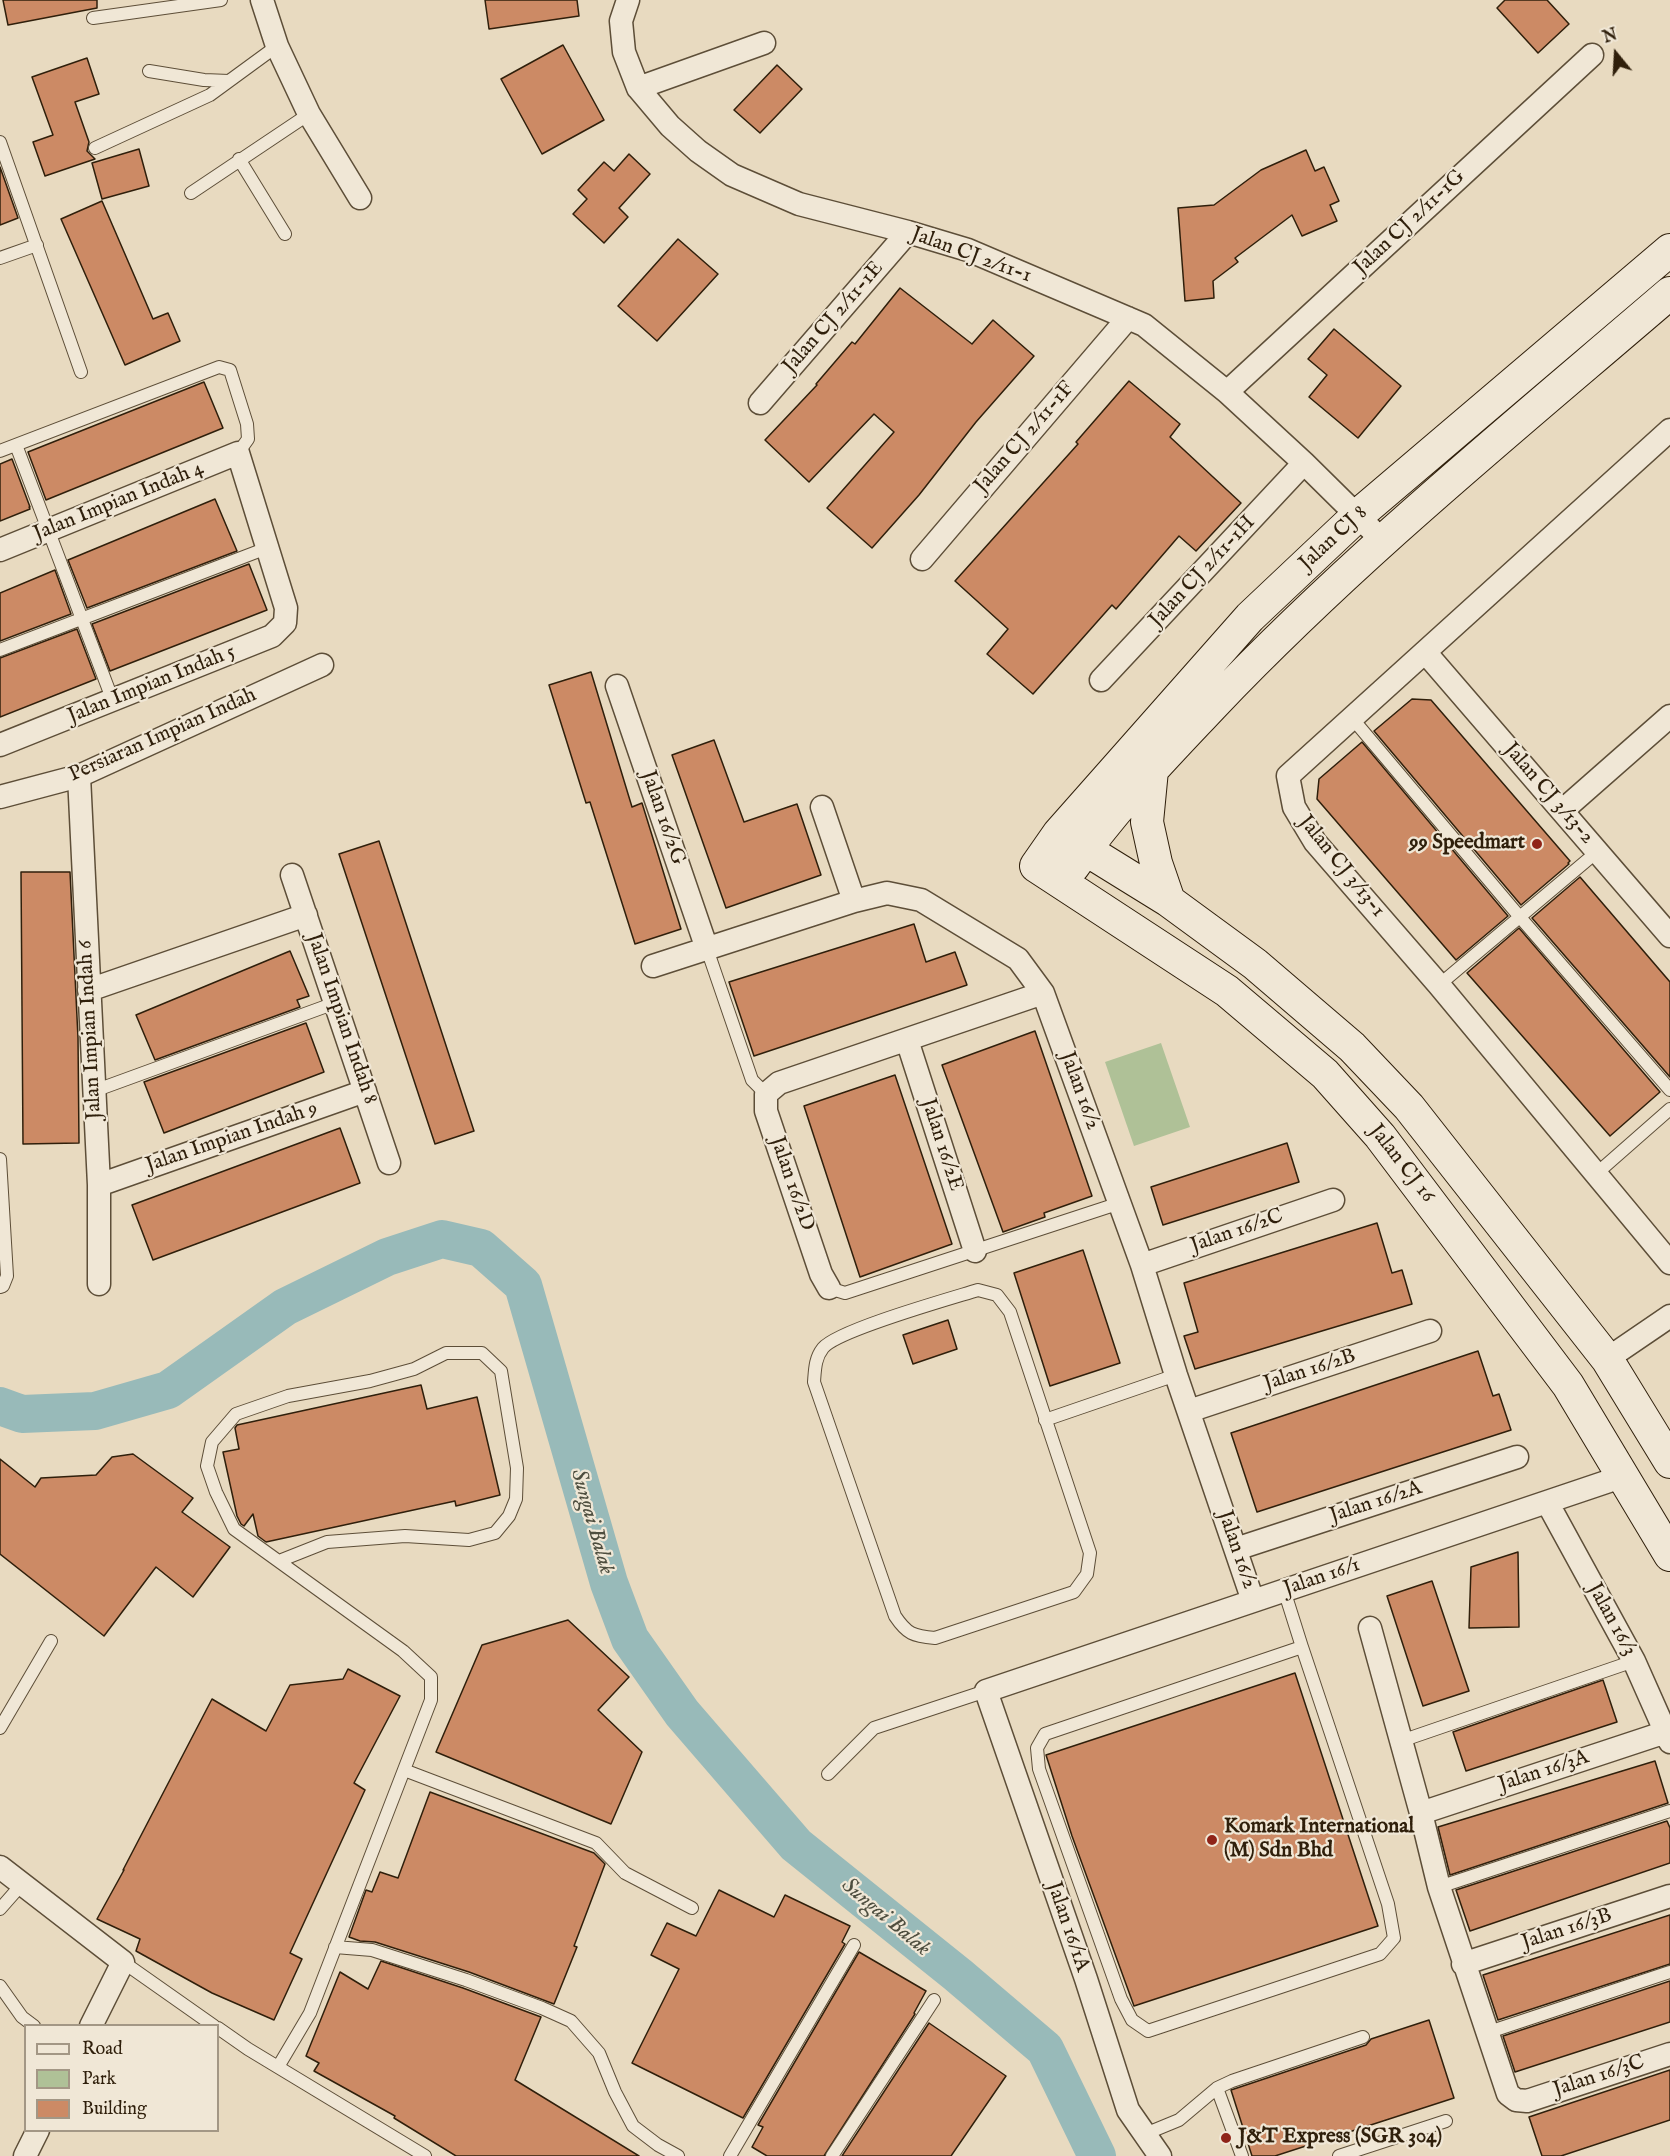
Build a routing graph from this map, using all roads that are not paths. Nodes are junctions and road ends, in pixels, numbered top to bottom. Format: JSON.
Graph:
{"nodes":[{"id":1,"x":221,"y":0,"type":"edge"},
{"id":2,"x":262,"y":0,"type":"edge"},
{"id":3,"x":628,"y":0,"type":"edge"},
{"id":4,"x":93,"y":18,"type":"dead end"},
{"id":5,"x":764,"y":43,"type":"dead end"},
{"id":6,"x":277,"y":46,"type":"junction"},
{"id":7,"x":1592,"y":55,"type":"dead end"},
{"id":8,"x":149,"y":71,"type":"dead end"},
{"id":9,"x":230,"y":81,"type":"junction"},
{"id":10,"x":638,"y":88,"type":"junction"},
{"id":11,"x":309,"y":114,"type":"junction"},
{"id":12,"x":0,"y":142,"type":"edge"},
{"id":13,"x":95,"y":148,"type":"dead end"},
{"id":14,"x":239,"y":159,"type":"junction"},
{"id":15,"x":191,"y":193,"type":"dead end"},
{"id":16,"x":360,"y":198,"type":"dead end"},
{"id":17,"x":908,"y":232,"type":"junction"},
{"id":18,"x":285,"y":234,"type":"dead end"},
{"id":19,"x":37,"y":245,"type":"junction"},
{"id":20,"x":0,"y":258,"type":"edge"},
{"id":21,"x":1665,"y":275,"type":"edge"},
{"id":22,"x":1128,"y":318,"type":"junction"},
{"id":23,"x":81,"y":372,"type":"dead end"},
{"id":24,"x":1227,"y":392,"type":"junction"},
{"id":25,"x":760,"y":403,"type":"dead end"},
{"id":26,"x":1670,"y":429,"type":"edge"},
{"id":27,"x":16,"y":445,"type":"junction"},
{"id":28,"x":0,"y":451,"type":"edge"},
{"id":29,"x":238,"y":453,"type":"junction"},
{"id":30,"x":1304,"y":463,"type":"junction"},
{"id":31,"x":1358,"y":516,"type":"junction"},
{"id":32,"x":49,"y":530,"type":"junction"},
{"id":33,"x":1382,"y":540,"type":"junction"},
{"id":34,"x":267,"y":548,"type":"junction"},
{"id":35,"x":0,"y":550,"type":"edge"},
{"id":36,"x":921,"y":559,"type":"dead end"},
{"id":37,"x":82,"y":618,"type":"junction"},
{"id":38,"x":0,"y":650,"type":"edge"},
{"id":39,"x":1425,"y":652,"type":"junction"},
{"id":40,"x":322,"y":665,"type":"dead end"},
{"id":41,"x":1101,"y":680,"type":"dead end"},
{"id":42,"x":617,"y":686,"type":"dead end"},
{"id":43,"x":113,"y":701,"type":"junction"},
{"id":44,"x":1670,"y":716,"type":"edge"},
{"id":45,"x":1352,"y":718,"type":"junction"},
{"id":46,"x":0,"y":745,"type":"edge"},
{"id":47,"x":1152,"y":770,"type":"junction"},
{"id":48,"x":79,"y":776,"type":"junction"},
{"id":49,"x":0,"y":797,"type":"edge"},
{"id":50,"x":822,"y":807,"type":"dead end"},
{"id":51,"x":1562,"y":811,"type":"junction"},
{"id":52,"x":1072,"y":842,"type":"junction"},
{"id":53,"x":1598,"y":851,"type":"junction"},
{"id":54,"x":1036,"y":866,"type":"joint"},
{"id":55,"x":292,"y":875,"type":"dead end"},
{"id":56,"x":1062,"y":882,"type":"junction"},
{"id":57,"x":854,"y":901,"type":"junction"},
{"id":58,"x":1169,"y":902,"type":"junction"},
{"id":59,"x":306,"y":915,"type":"junction"},
{"id":60,"x":1519,"y":916,"type":"junction"},
{"id":61,"x":1670,"y":936,"type":"edge"},
{"id":62,"x":707,"y":949,"type":"junction"},
{"id":63,"x":653,"y":966,"type":"dead end"},
{"id":64,"x":1439,"y":985,"type":"junction"},
{"id":65,"x":89,"y":990,"type":"junction"},
{"id":66,"x":1043,"y":993,"type":"junction"},
{"id":67,"x":335,"y":1003,"type":"junction"},
{"id":68,"x":907,"y":1040,"type":"junction"},
{"id":69,"x":773,"y":1089,"type":"junction"},
{"id":70,"x":1670,"y":1090,"type":"edge"},
{"id":71,"x":94,"y":1091,"type":"junction"},
{"id":72,"x":365,"y":1091,"type":"junction"},
{"id":73,"x":1670,"y":1109,"type":"edge"},
{"id":74,"x":0,"y":1159,"type":"edge"},
{"id":75,"x":389,"y":1163,"type":"dead end"},
{"id":76,"x":1596,"y":1174,"type":"junction"},
{"id":77,"x":99,"y":1185,"type":"junction"},
{"id":78,"x":1,"y":1199,"type":"edge"},
{"id":79,"x":1333,"y":1200,"type":"dead end"},
{"id":80,"x":1120,"y":1203,"type":"junction"},
{"id":81,"x":975,"y":1251,"type":"junction"},
{"id":82,"x":1670,"y":1263,"type":"edge"},
{"id":83,"x":1142,"y":1265,"type":"junction"},
{"id":84,"x":99,"y":1284,"type":"dead end"},
{"id":85,"x":0,"y":1287,"type":"edge"},
{"id":86,"x":829,"y":1288,"type":"joint"},
{"id":87,"x":1670,"y":1316,"type":"edge"},
{"id":88,"x":1430,"y":1331,"type":"dead end"},
{"id":89,"x":1607,"y":1359,"type":"junction"},
{"id":90,"x":1176,"y":1375,"type":"junction"},
{"id":91,"x":1189,"y":1411,"type":"junction"},
{"id":92,"x":1045,"y":1420,"type":"junction"},
{"id":93,"x":1517,"y":1457,"type":"dead end"},
{"id":94,"x":1670,"y":1462,"type":"edge"},
{"id":95,"x":1624,"y":1476,"type":"junction"},
{"id":96,"x":1547,"y":1502,"type":"junction"},
{"id":97,"x":1236,"y":1549,"type":"junction"},
{"id":98,"x":1670,"y":1555,"type":"edge"},
{"id":99,"x":279,"y":1561,"type":"junction"},
{"id":100,"x":1284,"y":1590,"type":"junction"},
{"id":101,"x":1254,"y":1601,"type":"junction"},
{"id":102,"x":1370,"y":1628,"type":"dead end"},
{"id":103,"x":51,"y":1641,"type":"dead end"},
{"id":104,"x":1302,"y":1647,"type":"junction"},
{"id":105,"x":1634,"y":1661,"type":"junction"},
{"id":106,"x":986,"y":1691,"type":"junction"},
{"id":107,"x":0,"y":1728,"type":"edge"},
{"id":108,"x":1668,"y":1737,"type":"edge"},
{"id":109,"x":1401,"y":1741,"type":"junction"},
{"id":110,"x":404,"y":1770,"type":"junction"},
{"id":111,"x":828,"y":1774,"type":"dead end"},
{"id":112,"x":1670,"y":1811,"type":"edge"},
{"id":113,"x":1421,"y":1812,"type":"junction"},
{"id":114,"x":0,"y":1868,"type":"edge"},
{"id":115,"x":22,"y":1884,"type":"junction"},
{"id":116,"x":1438,"y":1887,"type":"junction"},
{"id":117,"x":1670,"y":1896,"type":"edge"},
{"id":118,"x":692,"y":1908,"type":"dead end"},
{"id":119,"x":0,"y":1910,"type":"edge"},
{"id":120,"x":854,"y":1945,"type":"dead end"},
{"id":121,"x":335,"y":1947,"type":"junction"},
{"id":122,"x":123,"y":1962,"type":"junction"},
{"id":123,"x":1463,"y":1964,"type":"junction"},
{"id":124,"x":1670,"y":1972,"type":"edge"},
{"id":125,"x":0,"y":1986,"type":"edge"},
{"id":126,"x":934,"y":2000,"type":"dead end"},
{"id":127,"x":32,"y":2024,"type":"edge"},
{"id":128,"x":92,"y":2024,"type":"edge"},
{"id":129,"x":212,"y":2024,"type":"edge"},
{"id":130,"x":219,"y":2029,"type":"edge"},
{"id":131,"x":1486,"y":2033,"type":"junction"},
{"id":132,"x":1363,"y":2037,"type":"dead end"},
{"id":133,"x":1670,"y":2054,"type":"edge"},
{"id":134,"x":278,"y":2067,"type":"junction"},
{"id":135,"x":1217,"y":2088,"type":"junction"},
{"id":136,"x":1446,"y":2121,"type":"dead end"},
{"id":137,"x":37,"y":2132,"type":"edge"},
{"id":138,"x":1144,"y":2134,"type":"junction"},
{"id":139,"x":25,"y":2156,"type":"edge"},
{"id":140,"x":425,"y":2156,"type":"edge"},
{"id":141,"x":678,"y":2156,"type":"edge"},
{"id":142,"x":730,"y":2156,"type":"edge"},
{"id":143,"x":832,"y":2156,"type":"edge"},
{"id":144,"x":1160,"y":2156,"type":"edge"},
{"id":145,"x":1242,"y":2156,"type":"edge"},
{"id":146,"x":1339,"y":2156,"type":"edge"}],
"edges":[{"from":1,"to":4,"type":"lane"},
{"from":2,"to":6,"type":"street"},
{"from":3,"to":10,"type":"street","name":"Jalan CJ 2/11-1"},
{"from":5,"to":10,"type":"street"},
{"from":6,"to":9,"type":"lane"},
{"from":6,"to":11,"type":"street"},
{"from":7,"to":24,"type":"street","name":"Jalan CJ 2/11-1G"},
{"from":8,"to":9,"type":"lane"},
{"from":9,"to":13,"type":"lane"},
{"from":10,"to":17,"type":"street","name":"Jalan CJ 2/11-1"},
{"from":11,"to":14,"type":"lane"},
{"from":11,"to":16,"type":"street"},
{"from":12,"to":19,"type":"lane"},
{"from":14,"to":15,"type":"lane"},
{"from":14,"to":18,"type":"lane"},
{"from":17,"to":22,"type":"street","name":"Jalan CJ 2/11-1"},
{"from":17,"to":25,"type":"street","name":"Jalan CJ 2/11-1E"},
{"from":19,"to":20,"type":"lane"},
{"from":19,"to":23,"type":"lane"},
{"from":21,"to":31,"type":"street","name":"Jalan CJ 8"},
{"from":21,"to":33,"type":"street","name":"Jalan CJ 8"},
{"from":22,"to":24,"type":"street","name":"Jalan CJ 2/11-1"},
{"from":22,"to":36,"type":"street","name":"Jalan CJ 2/11-1F"},
{"from":24,"to":30,"type":"street","name":"Jalan CJ 2/11-1"},
{"from":26,"to":39,"type":"street","name":"Jalan CJ 3/13-1"},
{"from":27,"to":28,"type":"lane"},
{"from":27,"to":29,"type":"lane"},
{"from":27,"to":32,"type":"lane"},
{"from":29,"to":32,"type":"street","name":"Jalan Impian Indah 4"},
{"from":29,"to":34,"type":"street"},
{"from":30,"to":31,"type":"street","name":"Jalan CJ 2/11-1"},
{"from":30,"to":41,"type":"street","name":"Jalan CJ 2/11-1H"},
{"from":31,"to":33,"type":"street","name":"Jalan CJ 2/11-1"},
{"from":31,"to":52,"type":"street","name":"Jalan CJ 8"},
{"from":32,"to":35,"type":"street","name":"Jalan Impian Indah 4"},
{"from":32,"to":37,"type":"lane"},
{"from":33,"to":47,"type":"street","name":"Jalan CJ 8"},
{"from":34,"to":37,"type":"lane"},
{"from":34,"to":43,"type":"street","name":"Jalan Impian Indah 5"},
{"from":37,"to":38,"type":"lane"},
{"from":37,"to":43,"type":"lane"},
{"from":39,"to":45,"type":"street","name":"Jalan CJ 3/13-1"},
{"from":39,"to":51,"type":"street","name":"Jalan CJ 3/13-2"},
{"from":40,"to":48,"type":"street","name":"Persiaran Impian Indah"},
{"from":42,"to":62,"type":"street","name":"Jalan 16/2G"},
{"from":43,"to":46,"type":"street","name":"Jalan Impian Indah 5"},
{"from":44,"to":51,"type":"street"},
{"from":45,"to":60,"type":"lane"},
{"from":45,"to":64,"type":"street","name":"Jalan CJ 3/13-1"},
{"from":47,"to":52,"type":"street","name":"Jalan CJ 8"},
{"from":47,"to":58,"type":"street"},
{"from":48,"to":49,"type":"street","name":"Persiaran Impian Indah"},
{"from":48,"to":65,"type":"street","name":"Jalan Impian Indah 6"},
{"from":50,"to":57,"type":"street"},
{"from":51,"to":53,"type":"street","name":"Jalan CJ 3/13-2"},
{"from":52,"to":54,"type":"street","name":"Jalan CJ 8"},
{"from":52,"to":56,"type":"street","name":"Jalan CJ 8"},
{"from":52,"to":58,"type":"street","name":"Jalan CJ 16"},
{"from":53,"to":60,"type":"lane"},
{"from":53,"to":61,"type":"street","name":"Jalan CJ 3/13-2"},
{"from":54,"to":56,"type":"street","name":"Jalan CJ 16"},
{"from":55,"to":59,"type":"street","name":"Jalan Impian Indah 8"},
{"from":56,"to":95,"type":"street","name":"Jalan CJ 16"},
{"from":57,"to":62,"type":"street","name":"Jalan 16/2"},
{"from":57,"to":66,"type":"street","name":"Jalan 16/2"},
{"from":58,"to":89,"type":"street","name":"Jalan CJ 16"},
{"from":59,"to":65,"type":"street"},
{"from":59,"to":67,"type":"street","name":"Jalan Impian Indah 8"},
{"from":60,"to":64,"type":"lane"},
{"from":60,"to":70,"type":"lane"},
{"from":62,"to":63,"type":"street","name":"Jalan 16/2"},
{"from":62,"to":69,"type":"lane"},
{"from":64,"to":76,"type":"street","name":"Jalan CJ 3/13-1"},
{"from":65,"to":71,"type":"street","name":"Jalan Impian Indah 6"},
{"from":66,"to":68,"type":"street"},
{"from":66,"to":80,"type":"street","name":"Jalan 16/2"},
{"from":67,"to":71,"type":"lane"},
{"from":67,"to":72,"type":"street","name":"Jalan Impian Indah 8"},
{"from":68,"to":69,"type":"street"},
{"from":68,"to":81,"type":"street","name":"Jalan 16/2E"},
{"from":69,"to":86,"type":"street","name":"Jalan 16/2D"},
{"from":71,"to":77,"type":"street","name":"Jalan Impian Indah 6"},
{"from":72,"to":75,"type":"street","name":"Jalan Impian Indah 8"},
{"from":72,"to":77,"type":"street","name":"Jalan Impian Indah 9"},
{"from":73,"to":76,"type":"lane"},
{"from":74,"to":78,"type":"lane"},
{"from":76,"to":82,"type":"street","name":"Jalan CJ 3/13-1"},
{"from":77,"to":84,"type":"street","name":"Jalan Impian Indah 6"},
{"from":78,"to":85,"type":"lane"},
{"from":79,"to":83,"type":"street","name":"Jalan 16/2C"},
{"from":80,"to":81,"type":"lane"},
{"from":80,"to":83,"type":"street","name":"Jalan 16/2"},
{"from":81,"to":86,"type":"lane"},
{"from":83,"to":90,"type":"street","name":"Jalan 16/2"},
{"from":87,"to":89,"type":"street"},
{"from":88,"to":91,"type":"street","name":"Jalan 16/2B"},
{"from":89,"to":94,"type":"street","name":"Jalan CJ 16"},
{"from":90,"to":91,"type":"street","name":"Jalan 16/2"},
{"from":90,"to":92,"type":"lane"},
{"from":91,"to":97,"type":"street","name":"Jalan 16/2"},
{"from":92,"to":92,"type":"lane"},
{"from":93,"to":97,"type":"street","name":"Jalan 16/2A"},
{"from":95,"to":96,"type":"street","name":"Jalan 16/1"},
{"from":95,"to":98,"type":"street","name":"Jalan CJ 16"},
{"from":96,"to":100,"type":"street","name":"Jalan 16/1"},
{"from":96,"to":105,"type":"street","name":"Jalan 16/3"},
{"from":97,"to":101,"type":"street","name":"Jalan 16/2"},
{"from":99,"to":99,"type":"lane"},
{"from":99,"to":110,"type":"lane"},
{"from":100,"to":101,"type":"street","name":"Jalan 16/1"},
{"from":100,"to":104,"type":"lane"},
{"from":101,"to":106,"type":"street","name":"Jalan 16/1"},
{"from":102,"to":109,"type":"street"},
{"from":103,"to":107,"type":"lane"},
{"from":104,"to":104,"type":"lane"},
{"from":105,"to":108,"type":"street","name":"Jalan 16/3"},
{"from":105,"to":109,"type":"lane"},
{"from":106,"to":111,"type":"lane"},
{"from":106,"to":138,"type":"street","name":"Jalan 16/1A"},
{"from":108,"to":113,"type":"street","name":"Jalan 16/3A"},
{"from":109,"to":113,"type":"street"},
{"from":110,"to":118,"type":"lane"},
{"from":110,"to":121,"type":"lane"},
{"from":112,"to":116,"type":"lane"},
{"from":113,"to":116,"type":"street"},
{"from":114,"to":115,"type":"street"},
{"from":115,"to":119,"type":"lane"},
{"from":115,"to":122,"type":"street"},
{"from":116,"to":123,"type":"street"},
{"from":117,"to":123,"type":"street","name":"Jalan 16/3B"},
{"from":120,"to":142,"type":"lane"},
{"from":121,"to":134,"type":"lane"},
{"from":121,"to":141,"type":"lane"},
{"from":122,"to":128,"type":"street"},
{"from":122,"to":129,"type":"lane"},
{"from":123,"to":131,"type":"street"},
{"from":124,"to":131,"type":"lane"},
{"from":125,"to":127,"type":"lane"},
{"from":126,"to":143,"type":"lane"},
{"from":130,"to":134,"type":"lane"},
{"from":131,"to":133,"type":"street","name":"Jalan 16/3C"},
{"from":132,"to":135,"type":"lane"},
{"from":134,"to":140,"type":"lane"},
{"from":135,"to":138,"type":"lane"},
{"from":135,"to":145,"type":"lane"},
{"from":136,"to":146,"type":"lane"},
{"from":137,"to":139,"type":"street"},
{"from":138,"to":144,"type":"street","name":"Jalan 16/1A"}]}
